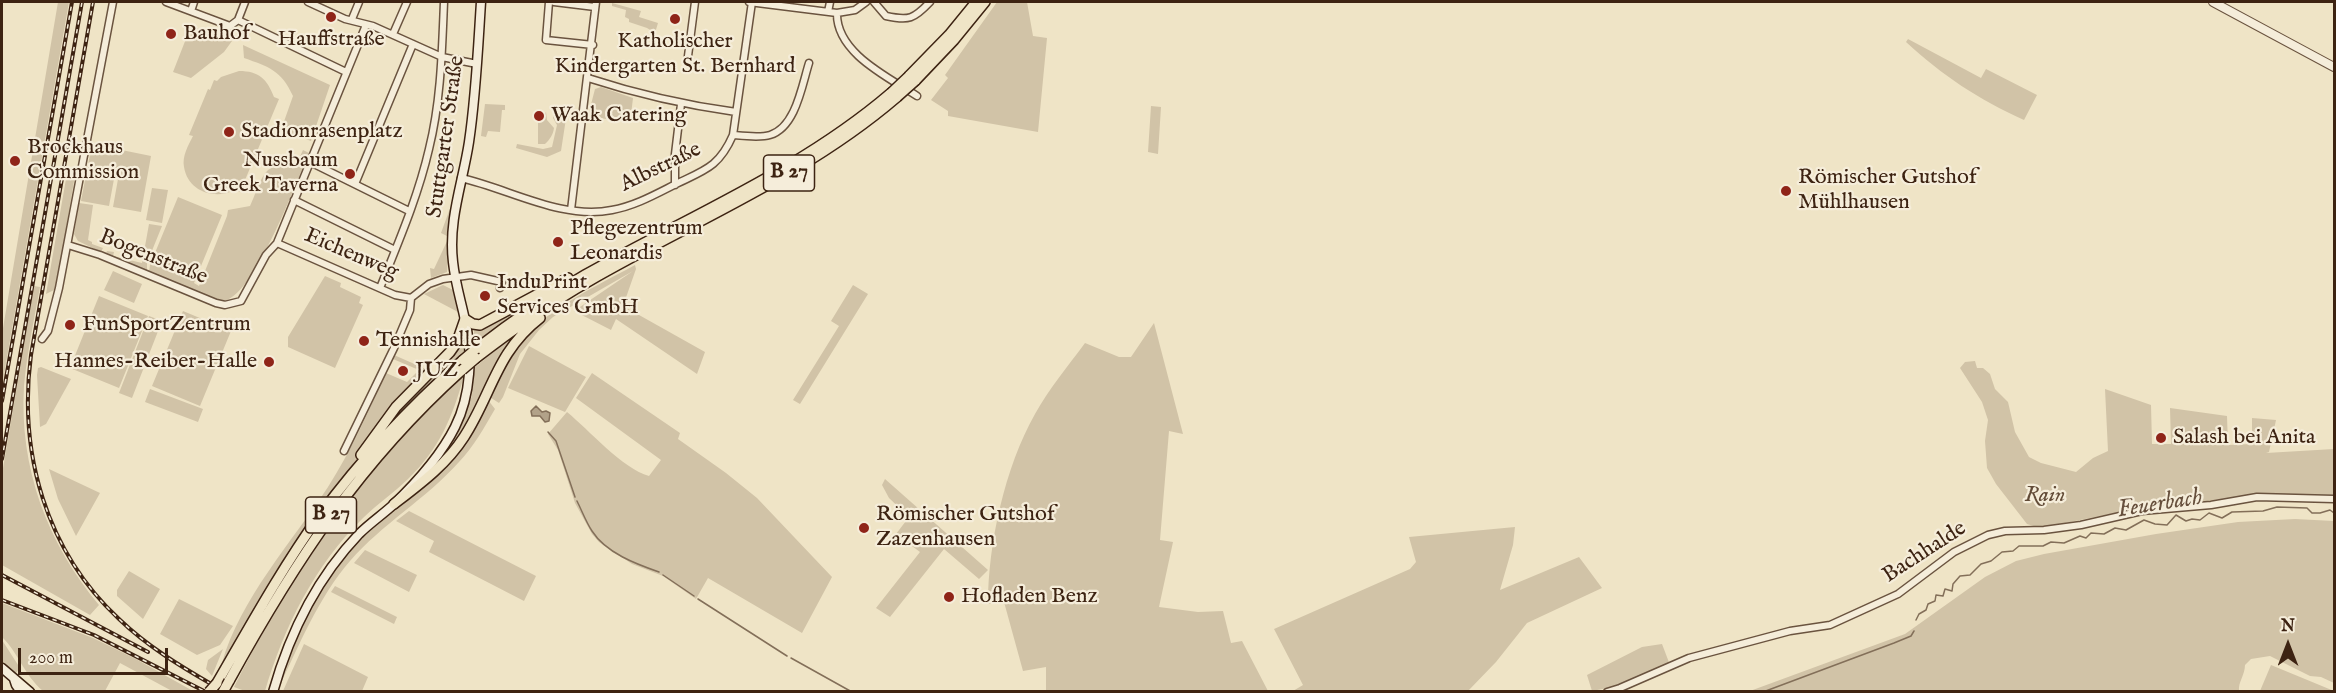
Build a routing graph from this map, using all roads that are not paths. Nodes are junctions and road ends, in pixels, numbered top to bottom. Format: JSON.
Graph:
{"nodes":[{"id":1,"x":113,"y":2,"type":"edge"},
{"id":2,"x":166,"y":2,"type":"edge"},
{"id":3,"x":194,"y":2,"type":"edge"},
{"id":4,"x":245,"y":2,"type":"edge"},
{"id":5,"x":308,"y":2,"type":"edge"},
{"id":6,"x":360,"y":2,"type":"edge"},
{"id":7,"x":406,"y":2,"type":"edge"},
{"id":8,"x":444,"y":2,"type":"edge"},
{"id":9,"x":481,"y":2,"type":"edge"},
{"id":10,"x":549,"y":2,"type":"edge"},
{"id":11,"x":554,"y":2,"type":"edge"},
{"id":12,"x":695,"y":2,"type":"edge"},
{"id":13,"x":750,"y":2,"type":"edge"},
{"id":14,"x":830,"y":2,"type":"edge"},
{"id":15,"x":867,"y":2,"type":"edge"},
{"id":16,"x":874,"y":2,"type":"edge"},
{"id":17,"x":930,"y":2,"type":"edge"},
{"id":18,"x":976,"y":2,"type":"edge"},
{"id":19,"x":986,"y":2,"type":"edge"},
{"id":20,"x":2213,"y":2,"type":"edge"},
{"id":21,"x":771,"y":3,"type":"edge"},
{"id":22,"x":596,"y":4,"type":"edge"},
{"id":23,"x":191,"y":11,"type":"junction"},
{"id":24,"x":828,"y":12,"type":"junction"},
{"id":25,"x":837,"y":13,"type":"junction"},
{"id":26,"x":352,"y":19,"type":"junction"},
{"id":27,"x":236,"y":22,"type":"junction"},
{"id":28,"x":366,"y":25,"type":"junction"},
{"id":29,"x":393,"y":34,"type":"junction"},
{"id":30,"x":413,"y":44,"type":"junction"},
{"id":31,"x":592,"y":45,"type":"junction"},
{"id":32,"x":688,"y":56,"type":"dead end"},
{"id":33,"x":442,"y":57,"type":"junction"},
{"id":34,"x":809,"y":63,"type":"dead end"},
{"id":35,"x":477,"y":64,"type":"junction"},
{"id":36,"x":2334,"y":67,"type":"edge"},
{"id":37,"x":346,"y":72,"type":"junction"},
{"id":38,"x":588,"y":78,"type":"junction"},
{"id":39,"x":912,"y":79,"type":"junction"},
{"id":40,"x":894,"y":95,"type":"junction"},
{"id":41,"x":917,"y":96,"type":"dead end"},
{"id":42,"x":681,"y":104,"type":"junction"},
{"id":43,"x":736,"y":112,"type":"junction"},
{"id":44,"x":733,"y":135,"type":"junction"},
{"id":45,"x":310,"y":162,"type":"junction"},
{"id":46,"x":461,"y":178,"type":"junction"},
{"id":47,"x":355,"y":184,"type":"junction"},
{"id":48,"x":675,"y":185,"type":"junction"},
{"id":49,"x":294,"y":200,"type":"junction"},
{"id":50,"x":571,"y":210,"type":"junction"},
{"id":51,"x":409,"y":211,"type":"junction"},
{"id":52,"x":277,"y":243,"type":"junction"},
{"id":53,"x":68,"y":245,"type":"junction"},
{"id":54,"x":394,"y":250,"type":"junction"},
{"id":55,"x":618,"y":257,"type":"junction"},
{"id":56,"x":455,"y":277,"type":"junction"},
{"id":57,"x":380,"y":288,"type":"junction"},
{"id":58,"x":501,"y":288,"type":"dead end"},
{"id":59,"x":569,"y":293,"type":"junction"},
{"id":60,"x":411,"y":298,"type":"junction"},
{"id":61,"x":465,"y":320,"type":"junction"},
{"id":62,"x":42,"y":339,"type":"dead end"},
{"id":63,"x":473,"y":353,"type":"junction"},
{"id":64,"x":462,"y":365,"type":"junction"},
{"id":65,"x":344,"y":451,"type":"dead end"},
{"id":66,"x":419,"y":476,"type":"junction"},
{"id":67,"x":338,"y":492,"type":"junction"},
{"id":68,"x":2334,"y":500,"type":"edge"},
{"id":69,"x":394,"y":504,"type":"junction"},
{"id":70,"x":2,"y":668,"type":"edge"},
{"id":71,"x":14,"y":679,"type":"junction"},
{"id":72,"x":219,"y":686,"type":"edge"},
{"id":73,"x":21,"y":692,"type":"edge"},
{"id":74,"x":30,"y":692,"type":"edge"},
{"id":75,"x":271,"y":692,"type":"edge"},
{"id":76,"x":1607,"y":692,"type":"edge"}],
"edges":[{"from":1,"to":53,"type":"street","name":"Bogenstraße"},
{"from":2,"to":23,"type":"street"},
{"from":3,"to":23,"type":"street"},
{"from":4,"to":27,"type":"street"},
{"from":5,"to":26,"type":"street"},
{"from":6,"to":26,"type":"street"},
{"from":7,"to":29,"type":"street"},
{"from":8,"to":33,"type":"street"},
{"from":9,"to":35,"type":"main road","name":"Stuttgarter Straße"},
{"from":10,"to":31,"type":"street"},
{"from":11,"to":22,"type":"street"},
{"from":12,"to":32,"type":"street"},
{"from":13,"to":21,"type":"street"},
{"from":13,"to":43,"type":"street","name":"Albstraße"},
{"from":14,"to":24,"type":"street"},
{"from":15,"to":25,"type":"street"},
{"from":16,"to":17,"type":"street"},
{"from":18,"to":39,"type":"highway","number":"B 27"},
{"from":19,"to":39,"type":"highway","number":"B 27"},
{"from":20,"to":36,"type":"street"},
{"from":21,"to":24,"type":"street"},
{"from":22,"to":31,"type":"street"},
{"from":23,"to":27,"type":"street"},
{"from":24,"to":25,"type":"street"},
{"from":25,"to":41,"type":"street"},
{"from":26,"to":28,"type":"street"},
{"from":27,"to":37,"type":"street"},
{"from":28,"to":29,"type":"street"},
{"from":28,"to":37,"type":"street"},
{"from":29,"to":30,"type":"street"},
{"from":30,"to":33,"type":"street"},
{"from":30,"to":47,"type":"street"},
{"from":31,"to":38,"type":"street"},
{"from":33,"to":35,"type":"street"},
{"from":33,"to":51,"type":"street"},
{"from":34,"to":44,"type":"street"},
{"from":35,"to":46,"type":"main road","name":"Stuttgarter Straße"},
{"from":37,"to":45,"type":"street"},
{"from":38,"to":42,"type":"street"},
{"from":38,"to":50,"type":"street"},
{"from":39,"to":40,"type":"highway","number":"B 27","bridge":true},
{"from":40,"to":55,"type":"highway","number":"B 27"},
{"from":40,"to":59,"type":"highway","number":"B 27"},
{"from":42,"to":43,"type":"street"},
{"from":42,"to":48,"type":"street"},
{"from":43,"to":44,"type":"street","name":"Albstraße"},
{"from":44,"to":48,"type":"street","name":"Albstraße"},
{"from":45,"to":47,"type":"street"},
{"from":45,"to":49,"type":"street"},
{"from":46,"to":50,"type":"street","name":"Albstraße"},
{"from":46,"to":56,"type":"main road","name":"Stuttgarter Straße"},
{"from":47,"to":51,"type":"street"},
{"from":48,"to":50,"type":"street","name":"Albstraße"},
{"from":49,"to":52,"type":"street"},
{"from":49,"to":54,"type":"street"},
{"from":51,"to":54,"type":"street"},
{"from":52,"to":53,"type":"street","name":"Bogenstraße"},
{"from":52,"to":57,"type":"street","name":"Eichenweg"},
{"from":53,"to":62,"type":"street","name":"Bogenstraße"},
{"from":54,"to":57,"type":"street"},
{"from":55,"to":61,"type":"highway"},
{"from":55,"to":63,"type":"highway","number":"B 27"},
{"from":56,"to":58,"type":"street"},
{"from":56,"to":60,"type":"street"},
{"from":56,"to":61,"type":"main road","name":"Stuttgarter Straße"},
{"from":57,"to":60,"type":"street","name":"Eichenweg"},
{"from":59,"to":63,"type":"highway","number":"B 27"},
{"from":59,"to":69,"type":"highway"},
{"from":60,"to":65,"type":"street"},
{"from":61,"to":63,"type":"main road","name":"Stuttgarter Straße"},
{"from":61,"to":67,"type":"highway","number":"B 27"},
{"from":63,"to":64,"type":"highway","number":"B 27","bridge":true},
{"from":63,"to":66,"type":"main road","name":"Stuttgarter Straße"},
{"from":64,"to":67,"type":"highway","number":"B 27"},
{"from":64,"to":72,"type":"highway","number":"B 27"},
{"from":66,"to":69,"type":"main road"},
{"from":66,"to":75,"type":"main road"},
{"from":67,"to":72,"type":"highway","number":"B 27"},
{"from":68,"to":76,"type":"street","name":"Bachhalde"},
{"from":69,"to":75,"type":"main road"},
{"from":70,"to":71,"type":"main road"},
{"from":71,"to":73,"type":"main road"},
{"from":71,"to":74,"type":"main road"}]}
